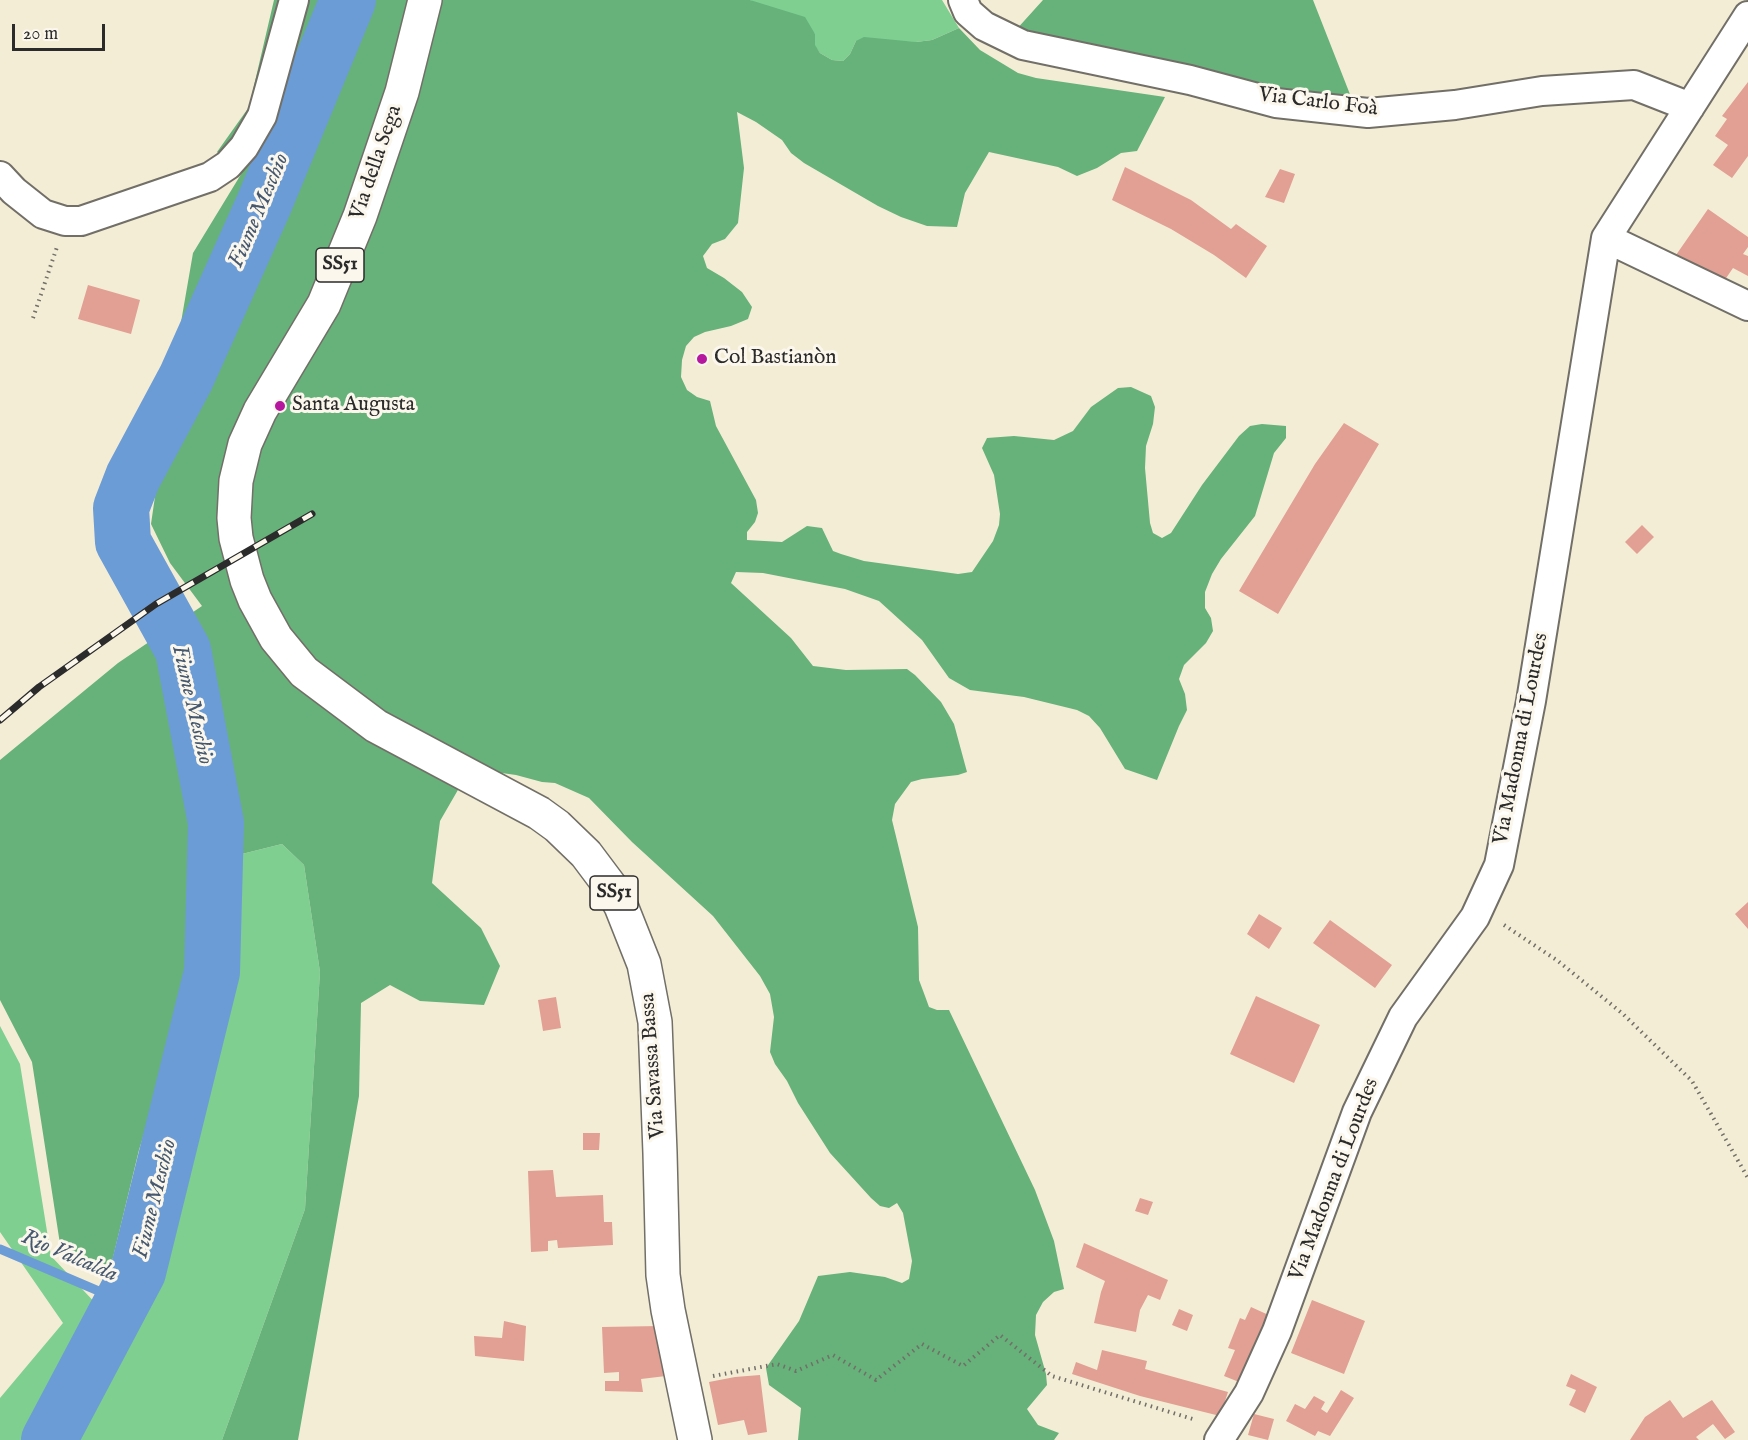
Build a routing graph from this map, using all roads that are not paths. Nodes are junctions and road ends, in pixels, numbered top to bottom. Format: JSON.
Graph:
{"nodes":[{"id":1,"x":294,"y":0,"type":"edge"},
{"id":2,"x":425,"y":0,"type":"edge"},
{"id":3,"x":963,"y":0,"type":"edge"},
{"id":4,"x":1748,"y":16,"type":"edge"},
{"id":5,"x":1690,"y":107,"type":"junction"},
{"id":6,"x":0,"y":176,"type":"edge"},
{"id":7,"x":1606,"y":238,"type":"junction"},
{"id":8,"x":1748,"y":306,"type":"edge"},
{"id":9,"x":234,"y":518,"type":"joint"},
{"id":10,"x":1222,"y":1435,"type":"edge"},
{"id":11,"x":695,"y":1440,"type":"edge"}],
"edges":[{"from":1,"to":6,"type":"street"},
{"from":2,"to":9,"type":"main road","name":"Via della Sega","number":"SS51"},
{"from":3,"to":5,"type":"street","name":"Via Carlo Foà"},
{"from":4,"to":5,"type":"street","name":"Via Madonna di Lourdes"},
{"from":5,"to":7,"type":"street","name":"Via Madonna di Lourdes"},
{"from":7,"to":8,"type":"street"},
{"from":7,"to":10,"type":"street","name":"Via Madonna di Lourdes"},
{"from":9,"to":11,"type":"main road","name":"Via Savassa Bassa","number":"SS51"}]}
